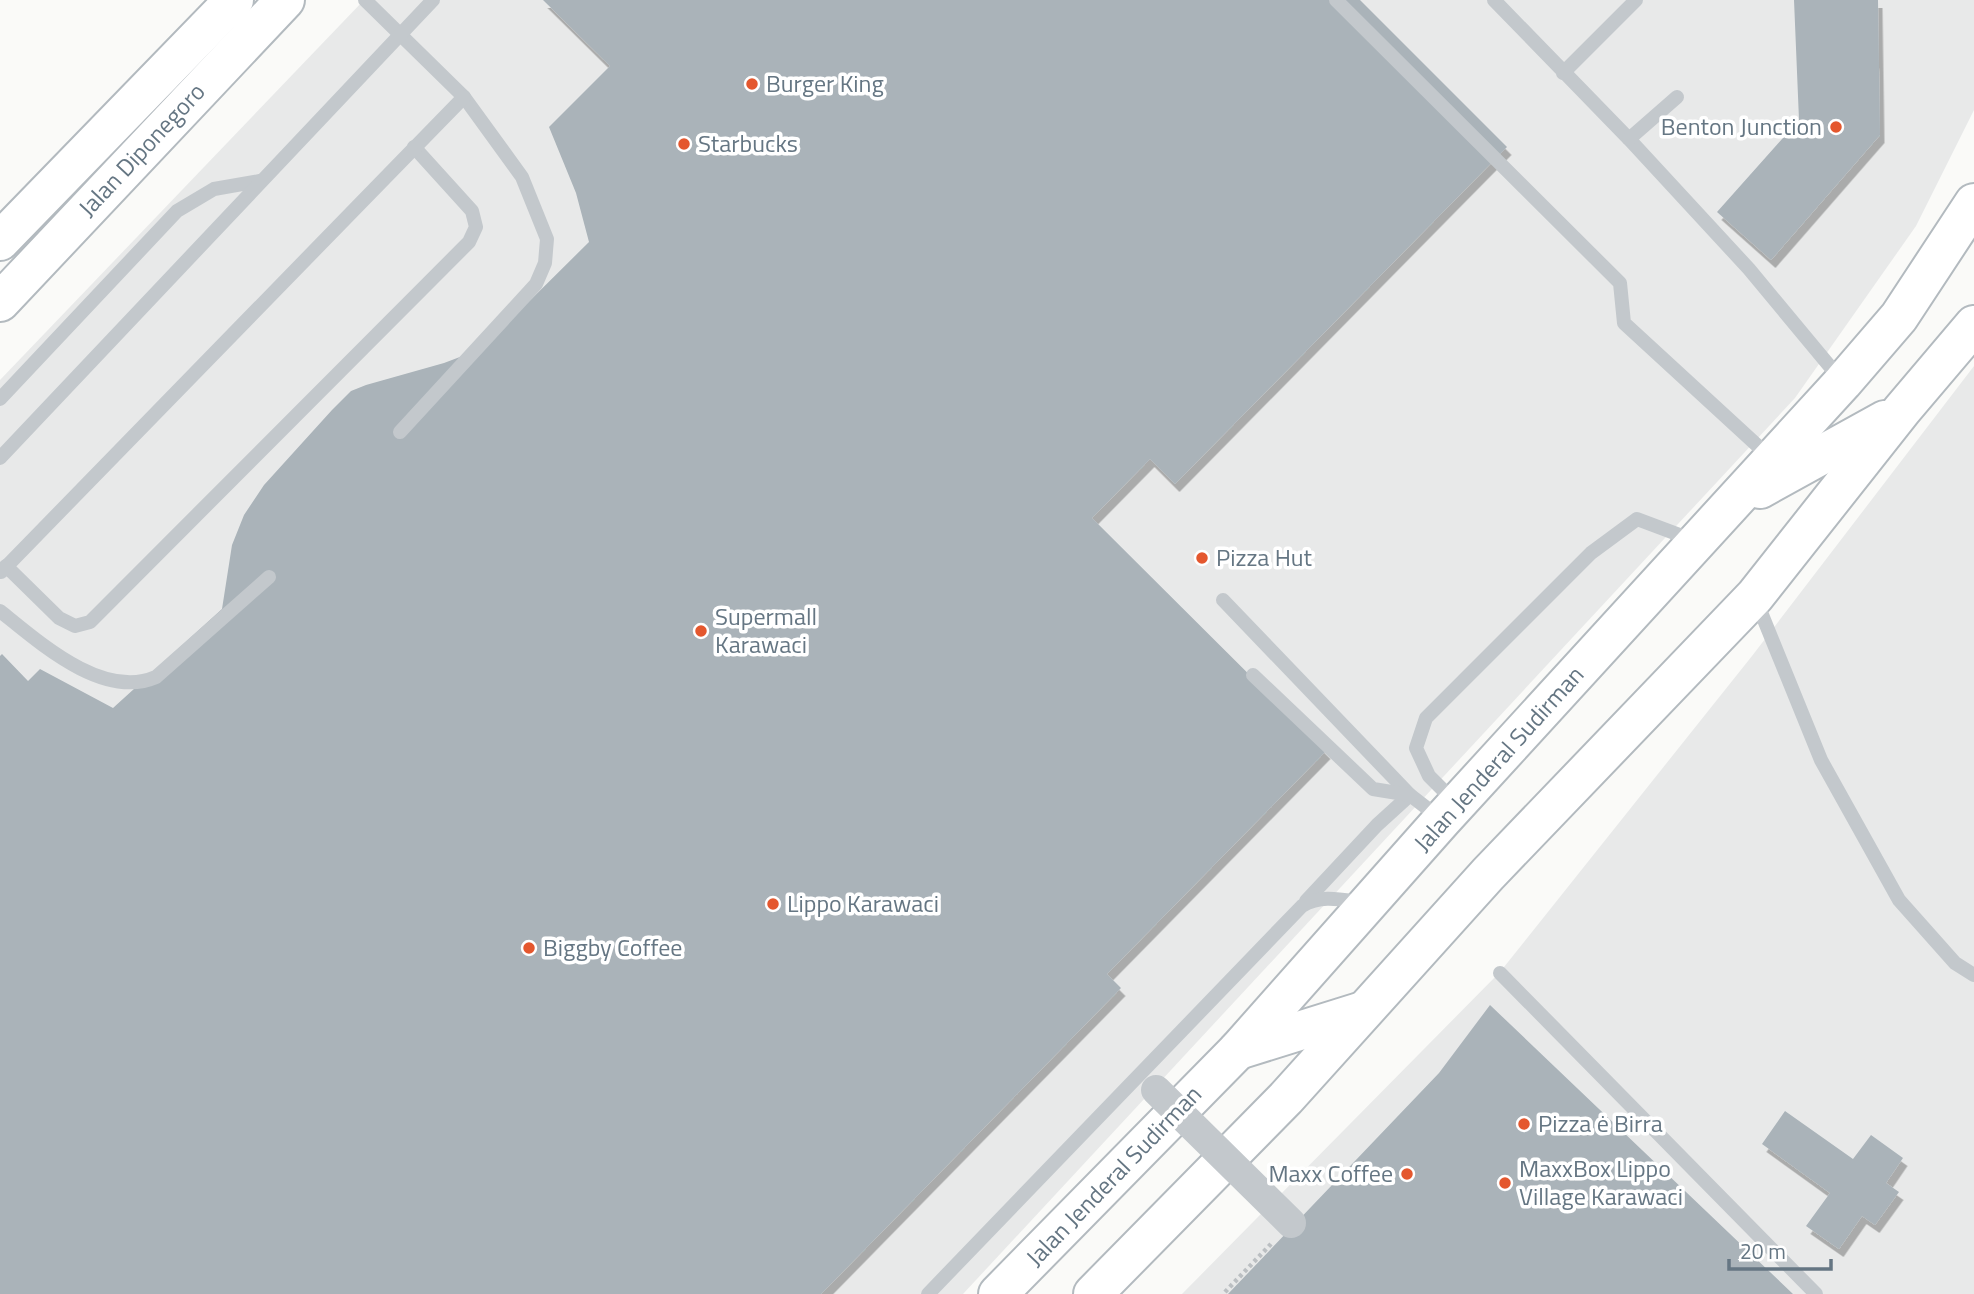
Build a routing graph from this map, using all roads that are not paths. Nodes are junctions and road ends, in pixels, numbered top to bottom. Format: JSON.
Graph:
{"nodes":[{"id":1,"x":234,"y":0,"type":"edge"},
{"id":2,"x":285,"y":0,"type":"edge"},
{"id":3,"x":365,"y":0,"type":"edge"},
{"id":4,"x":433,"y":0,"type":"edge"},
{"id":5,"x":1336,"y":0,"type":"edge"},
{"id":6,"x":1494,"y":0,"type":"edge"},
{"id":7,"x":1636,"y":0,"type":"edge"},
{"id":8,"x":400,"y":34,"type":"junction"},
{"id":9,"x":1563,"y":73,"type":"junction"},
{"id":10,"x":464,"y":97,"type":"junction"},
{"id":11,"x":1678,"y":97,"type":"dead end"},
{"id":12,"x":1629,"y":139,"type":"junction"},
{"id":13,"x":414,"y":147,"type":"junction"},
{"id":14,"x":260,"y":181,"type":"junction"},
{"id":15,"x":1974,"y":203,"type":"edge"},
{"id":16,"x":0,"y":242,"type":"edge"},
{"id":17,"x":0,"y":302,"type":"edge"},
{"id":18,"x":1974,"y":325,"type":"edge"},
{"id":19,"x":1843,"y":382,"type":"junction"},
{"id":20,"x":0,"y":398,"type":"edge"},
{"id":21,"x":1902,"y":410,"type":"junction"},
{"id":22,"x":400,"y":432,"type":"dead end"},
{"id":23,"x":0,"y":458,"type":"edge"},
{"id":24,"x":1773,"y":460,"type":"junction"},
{"id":25,"x":1736,"y":500,"type":"junction"},
{"id":26,"x":1698,"y":541,"type":"junction"},
{"id":27,"x":3,"y":570,"type":"edge"},
{"id":28,"x":269,"y":577,"type":"dead end"},
{"id":29,"x":1755,"y":596,"type":"junction"},
{"id":30,"x":1223,"y":600,"type":"dead end"},
{"id":31,"x":0,"y":611,"type":"edge"},
{"id":32,"x":1253,"y":675,"type":"dead end"},
{"id":33,"x":1410,"y":795,"type":"junction"},
{"id":34,"x":1450,"y":812,"type":"junction"},
{"id":35,"x":1369,"y":903,"type":"junction"},
{"id":36,"x":1302,"y":905,"type":"junction"},
{"id":37,"x":1500,"y":973,"type":"dead end"},
{"id":38,"x":1974,"y":975,"type":"edge"},
{"id":39,"x":1366,"y":1011,"type":"junction"},
{"id":40,"x":1238,"y":1050,"type":"junction"},
{"id":41,"x":1156,"y":1090,"type":"dead end"},
{"id":42,"x":1291,"y":1223,"type":"road end"},
{"id":43,"x":928,"y":1294,"type":"edge"},
{"id":44,"x":998,"y":1294,"type":"edge"},
{"id":45,"x":1093,"y":1294,"type":"edge"},
{"id":46,"x":1816,"y":1294,"type":"edge"}],
"edges":[{"from":1,"to":16,"type":"street","name":"Jalan Diponegoro"},
{"from":2,"to":17,"type":"street","name":"Jalan Diponegoro"},
{"from":3,"to":8,"type":"lane"},
{"from":4,"to":8,"type":"lane"},
{"from":5,"to":24,"type":"lane"},
{"from":6,"to":9,"type":"lane"},
{"from":7,"to":9,"type":"lane"},
{"from":8,"to":10,"type":"lane"},
{"from":8,"to":14,"type":"lane"},
{"from":9,"to":12,"type":"lane"},
{"from":10,"to":13,"type":"lane"},
{"from":10,"to":22,"type":"lane"},
{"from":11,"to":12,"type":"lane"},
{"from":12,"to":19,"type":"lane"},
{"from":13,"to":27,"type":"lane"},
{"from":13,"to":27,"type":"lane"},
{"from":14,"to":20,"type":"lane"},
{"from":14,"to":23,"type":"lane"},
{"from":15,"to":19,"type":"street","name":"Jalan Jenderal Sudirman"},
{"from":18,"to":21,"type":"street"},
{"from":19,"to":24,"type":"street","name":"Jalan Jenderal Sudirman"},
{"from":21,"to":25,"type":"street"},
{"from":21,"to":29,"type":"street"},
{"from":24,"to":25,"type":"street","name":"Jalan Jenderal Sudirman"},
{"from":25,"to":26,"type":"street","name":"Jalan Jenderal Sudirman"},
{"from":26,"to":34,"type":"street","name":"Jalan Jenderal Sudirman"},
{"from":26,"to":34,"type":"lane"},
{"from":28,"to":31,"type":"lane"},
{"from":29,"to":38,"type":"lane"},
{"from":29,"to":39,"type":"street"},
{"from":30,"to":33,"type":"lane"},
{"from":32,"to":33,"type":"lane"},
{"from":33,"to":34,"type":"lane"},
{"from":33,"to":36,"type":"lane"},
{"from":34,"to":35,"type":"street","name":"Jalan Jenderal Sudirman"},
{"from":35,"to":36,"type":"lane"},
{"from":35,"to":40,"type":"street","name":"Jalan Jenderal Sudirman"},
{"from":36,"to":43,"type":"lane"},
{"from":37,"to":46,"type":"lane"},
{"from":39,"to":40,"type":"street"},
{"from":39,"to":45,"type":"street"},
{"from":40,"to":44,"type":"street","name":"Jalan Jenderal Sudirman"},
{"from":41,"to":42,"type":"street","bridge":true}]}
